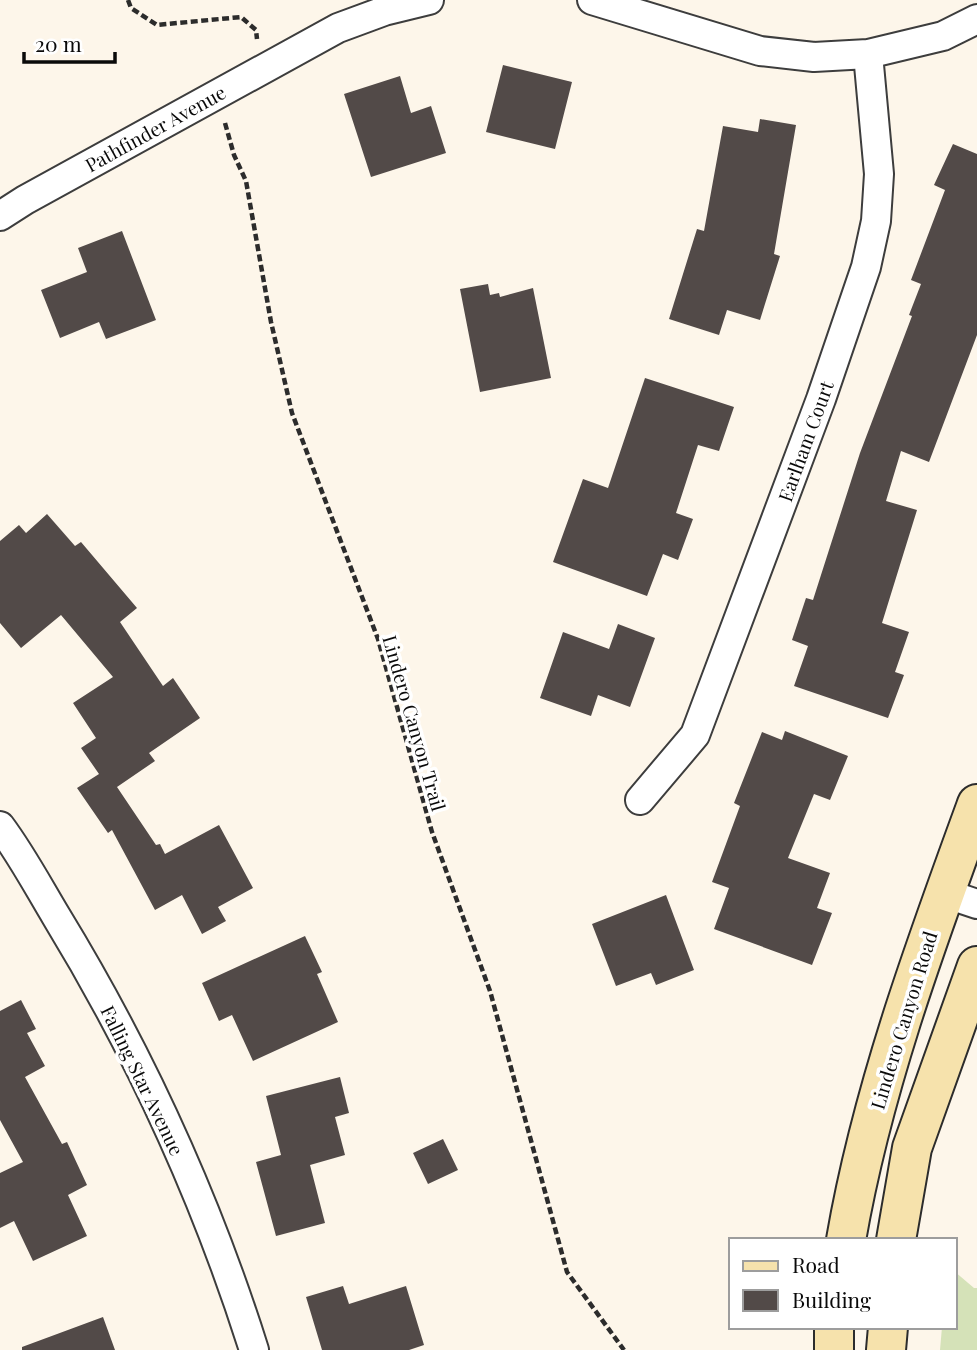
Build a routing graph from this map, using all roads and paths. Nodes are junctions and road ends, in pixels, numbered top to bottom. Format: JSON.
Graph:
{"nodes":[{"id":1,"x":128,"y":0,"type":"edge"},
{"id":2,"x":429,"y":0,"type":"edge"},
{"id":3,"x":592,"y":0,"type":"edge"},
{"id":4,"x":977,"y":19,"type":"edge"},
{"id":5,"x":867,"y":54,"type":"junction"},
{"id":6,"x":229,"y":88,"type":"junction"},
{"id":7,"x":0,"y":216,"type":"edge"},
{"id":8,"x":640,"y":800,"type":"dead end"},
{"id":9,"x":977,"y":804,"type":"edge"},
{"id":10,"x":0,"y":826,"type":"edge"},
{"id":11,"x":961,"y":898,"type":"edge"},
{"id":12,"x":977,"y":966,"type":"edge"},
{"id":13,"x":846,"y":1238,"type":"edge"},
{"id":14,"x":896,"y":1238,"type":"edge"},
{"id":15,"x":834,"y":1329,"type":"edge"},
{"id":16,"x":888,"y":1329,"type":"edge"},
{"id":17,"x":254,"y":1350,"type":"edge"},
{"id":18,"x":624,"y":1350,"type":"edge"},
{"id":19,"x":834,"y":1350,"type":"edge"},
{"id":20,"x":886,"y":1350,"type":"edge"}],
"edges":[{"from":1,"to":6,"type":"path"},
{"from":2,"to":6,"type":"street","name":"Pathfinder Avenue"},
{"from":3,"to":5,"type":"street"},
{"from":4,"to":5,"type":"street"},
{"from":5,"to":8,"type":"street","name":"Earlham Court"},
{"from":6,"to":7,"type":"street","name":"Pathfinder Avenue"},
{"from":6,"to":18,"type":"path","name":"Lindero Canyon Trail"},
{"from":9,"to":11,"type":"street","name":"Lindero Canyon Road"},
{"from":10,"to":17,"type":"street","name":"Falling Star Avenue"},
{"from":11,"to":13,"type":"street","name":"Lindero Canyon Road"},
{"from":12,"to":14,"type":"street"},
{"from":15,"to":19,"type":"street"},
{"from":16,"to":20,"type":"street"}]}
